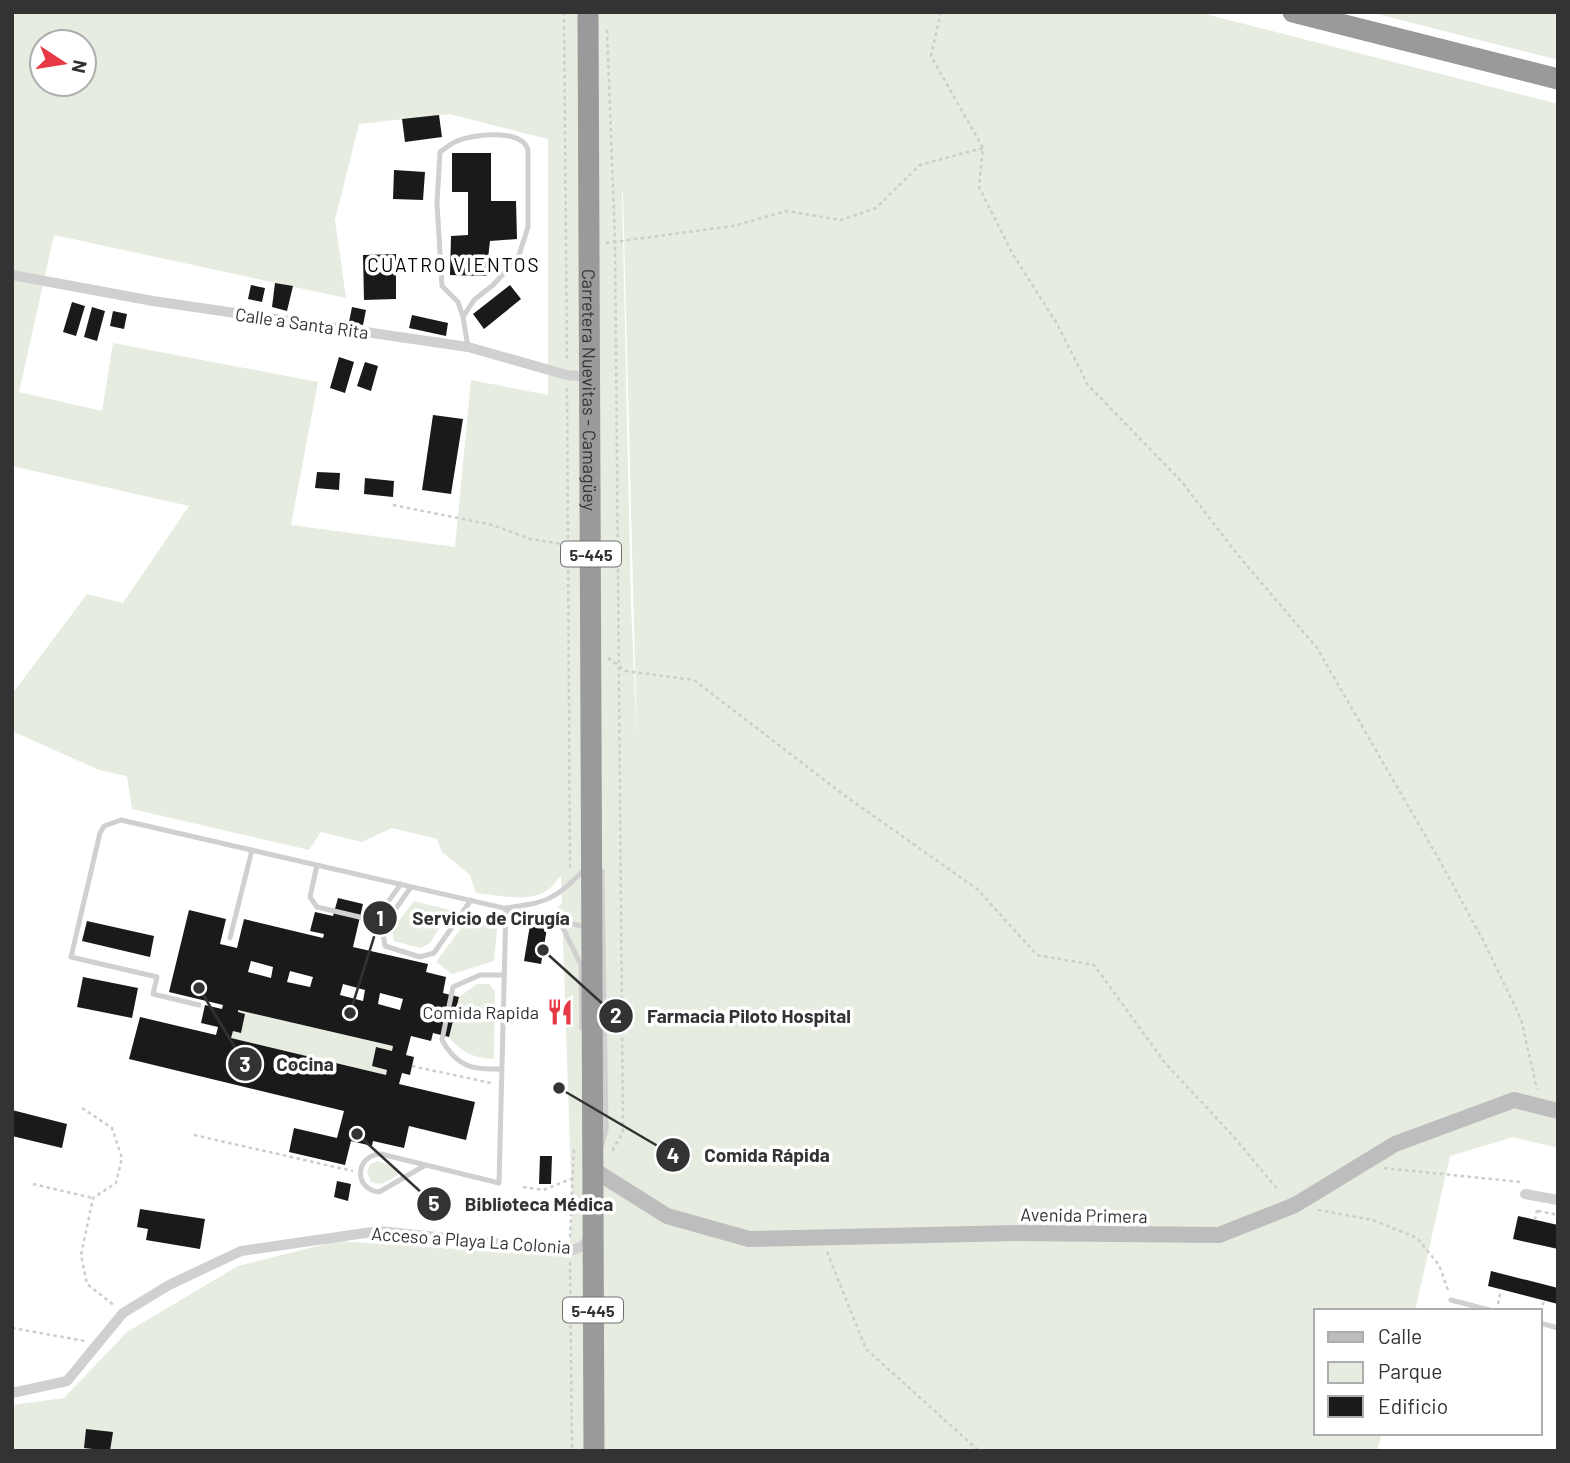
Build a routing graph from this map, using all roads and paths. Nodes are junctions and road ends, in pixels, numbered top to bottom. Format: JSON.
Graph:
{"nodes":[{"id":1,"x":564,"y":12,"type":"edge"},
{"id":2,"x":588,"y":12,"type":"edge"},
{"id":3,"x":941,"y":12,"type":"edge"},
{"id":4,"x":1293,"y":12,"type":"edge"},
{"id":5,"x":607,"y":26,"type":"dead end"},
{"id":6,"x":1558,"y":79,"type":"edge"},
{"id":7,"x":983,"y":148,"type":"junction"},
{"id":8,"x":615,"y":242,"type":"junction"},
{"id":9,"x":590,"y":245,"type":"junction"},
{"id":10,"x":12,"y":275,"type":"edge"},
{"id":11,"x":463,"y":317,"type":"junction"},
{"id":12,"x":468,"y":347,"type":"junction"},
{"id":13,"x":567,"y":375,"type":"junction"},
{"id":14,"x":590,"y":377,"type":"junction"},
{"id":15,"x":393,"y":505,"type":"dead end"},
{"id":16,"x":568,"y":545,"type":"junction"},
{"id":17,"x":591,"y":545,"type":"junction"},
{"id":18,"x":592,"y":646,"type":"junction"},
{"id":19,"x":619,"y":666,"type":"junction"},
{"id":20,"x":592,"y":811,"type":"junction"},
{"id":21,"x":598,"y":834,"type":"dead end"},
{"id":22,"x":252,"y":850,"type":"junction"},
{"id":23,"x":597,"y":860,"type":"junction"},
{"id":24,"x":317,"y":865,"type":"junction"},
{"id":25,"x":401,"y":884,"type":"junction"},
{"id":26,"x":411,"y":887,"type":"junction"},
{"id":27,"x":563,"y":891,"type":"junction"},
{"id":28,"x":471,"y":900,"type":"junction"},
{"id":29,"x":506,"y":908,"type":"junction"},
{"id":30,"x":559,"y":920,"type":"junction"},
{"id":31,"x":593,"y":928,"type":"junction"},
{"id":32,"x":230,"y":938,"type":"dead end"},
{"id":33,"x":581,"y":964,"type":"junction"},
{"id":34,"x":504,"y":975,"type":"junction"},
{"id":35,"x":593,"y":988,"type":"junction"},
{"id":36,"x":200,"y":1005,"type":"dead end"},
{"id":37,"x":582,"y":1032,"type":"dead end"},
{"id":38,"x":412,"y":1066,"type":"dead end"},
{"id":39,"x":502,"y":1069,"type":"junction"},
{"id":40,"x":501,"y":1086,"type":"junction"},
{"id":41,"x":1538,"y":1106,"type":"junction"},
{"id":42,"x":82,"y":1108,"type":"dead end"},
{"id":43,"x":1558,"y":1111,"type":"edge"},
{"id":44,"x":194,"y":1135,"type":"dead end"},
{"id":45,"x":586,"y":1138,"type":"dead end"},
{"id":46,"x":574,"y":1139,"type":"dead end"},
{"id":47,"x":1360,"y":1165,"type":"junction"},
{"id":48,"x":424,"y":1166,"type":"junction"},
{"id":49,"x":360,"y":1172,"type":"junction"},
{"id":50,"x":600,"y":1174,"type":"junction"},
{"id":51,"x":572,"y":1179,"type":"junction"},
{"id":52,"x":33,"y":1184,"type":"dead end"},
{"id":53,"x":523,"y":1187,"type":"dead end"},
{"id":54,"x":1279,"y":1191,"type":"dead end"},
{"id":55,"x":1525,"y":1194,"type":"joint"},
{"id":56,"x":93,"y":1198,"type":"junction"},
{"id":57,"x":1558,"y":1200,"type":"edge"},
{"id":58,"x":1327,"y":1203,"type":"dead end"},
{"id":59,"x":593,"y":1231,"type":"junction"},
{"id":60,"x":820,"y":1237,"type":"junction"},
{"id":61,"x":570,"y":1251,"type":"junction"},
{"id":62,"x":1501,"y":1289,"type":"dead end"},
{"id":63,"x":1451,"y":1300,"type":"joint"},
{"id":64,"x":1544,"y":1300,"type":"dead end"},
{"id":65,"x":1487,"y":1309,"type":"edge"},
{"id":66,"x":1496,"y":1309,"type":"edge"},
{"id":67,"x":1542,"y":1309,"type":"edge"},
{"id":68,"x":123,"y":1313,"type":"junction"},
{"id":69,"x":12,"y":1328,"type":"edge"},
{"id":70,"x":97,"y":1344,"type":"junction"},
{"id":71,"x":12,"y":1393,"type":"edge"},
{"id":72,"x":572,"y":1451,"type":"edge"},
{"id":73,"x":594,"y":1451,"type":"edge"},
{"id":74,"x":979,"y":1451,"type":"edge"}],
"edges":[{"from":1,"to":13,"type":"path"},
{"from":2,"to":9,"type":"highway","name":"Carretera Nuevitas - Camagüey","number":"5-445"},
{"from":3,"to":7,"type":"path"},
{"from":4,"to":6,"type":"highway"},
{"from":5,"to":8,"type":"path"},
{"from":7,"to":8,"type":"path"},
{"from":7,"to":41,"type":"path"},
{"from":8,"to":9,"type":"path"},
{"from":8,"to":19,"type":"path"},
{"from":9,"to":14,"type":"highway","name":"Carretera Nuevitas - Camagüey","number":"5-445"},
{"from":10,"to":12,"type":"street","name":"Calle a Santa Rita"},
{"from":11,"to":11,"type":"lane"},
{"from":11,"to":12,"type":"lane"},
{"from":12,"to":13,"type":"street","name":"Calle a Santa Rita"},
{"from":13,"to":14,"type":"street","name":"Calle a Santa Rita"},
{"from":13,"to":16,"type":"path"},
{"from":14,"to":17,"type":"highway","name":"Carretera Nuevitas - Camagüey","number":"5-445"},
{"from":15,"to":16,"type":"path"},
{"from":16,"to":17,"type":"path"},
{"from":16,"to":27,"type":"path"},
{"from":17,"to":18,"type":"highway","name":"Carretera Nuevitas - Camagüey","number":"5-445"},
{"from":18,"to":19,"type":"path"},
{"from":18,"to":20,"type":"highway","name":"Carretera Nuevitas - Camagüey","number":"5-445"},
{"from":19,"to":50,"type":"path"},
{"from":19,"to":54,"type":"path"},
{"from":20,"to":21,"type":"lane","name":"Carretera Nuevitas - Camagüey"},
{"from":20,"to":23,"type":"highway","name":"Carretera Nuevitas - Camagüey","number":"5-445"},
{"from":22,"to":24,"type":"lane"},
{"from":22,"to":32,"type":"lane"},
{"from":22,"to":36,"type":"lane"},
{"from":23,"to":27,"type":"lane"},
{"from":23,"to":31,"type":"highway","name":"Carretera Nuevitas - Camagüey","number":"5-445"},
{"from":23,"to":50,"type":"lane","name":"Carretera Nuevitas - Camagüey"},
{"from":24,"to":25,"type":"lane"},
{"from":24,"to":25,"type":"lane"},
{"from":25,"to":26,"type":"lane"},
{"from":26,"to":28,"type":"lane"},
{"from":26,"to":28,"type":"lane"},
{"from":27,"to":29,"type":"lane"},
{"from":28,"to":29,"type":"lane"},
{"from":29,"to":30,"type":"lane"},
{"from":29,"to":34,"type":"lane"},
{"from":30,"to":31,"type":"lane"},
{"from":30,"to":33,"type":"lane"},
{"from":31,"to":35,"type":"highway","name":"Carretera Nuevitas - Camagüey","number":"5-445"},
{"from":33,"to":35,"type":"lane"},
{"from":33,"to":37,"type":"lane"},
{"from":34,"to":39,"type":"lane"},
{"from":34,"to":39,"type":"lane"},
{"from":35,"to":50,"type":"highway","name":"Carretera Nuevitas - Camagüey","number":"5-445"},
{"from":38,"to":40,"type":"path"},
{"from":39,"to":40,"type":"lane"},
{"from":40,"to":48,"type":"lane"},
{"from":41,"to":43,"type":"main road","name":"Avenida Primera"},
{"from":41,"to":47,"type":"main road","name":"Avenida Primera"},
{"from":42,"to":56,"type":"path"},
{"from":44,"to":49,"type":"path"},
{"from":45,"to":50,"type":"lane"},
{"from":46,"to":51,"type":"path"},
{"from":47,"to":55,"type":"path"},
{"from":47,"to":60,"type":"main road","name":"Avenida Primera"},
{"from":48,"to":49,"type":"lane"},
{"from":48,"to":49,"type":"lane"},
{"from":50,"to":51,"type":"path"},
{"from":50,"to":59,"type":"highway","name":"Carretera Nuevitas - Camagüey","number":"5-445"},
{"from":50,"to":60,"type":"main road","name":"Avenida Primera"},
{"from":51,"to":53,"type":"path"},
{"from":51,"to":61,"type":"path"},
{"from":52,"to":56,"type":"path"},
{"from":55,"to":57,"type":"street"},
{"from":56,"to":68,"type":"path"},
{"from":58,"to":63,"type":"path"},
{"from":59,"to":61,"type":"street","name":"Acceso a Playa La Colonia"},
{"from":59,"to":73,"type":"highway","name":"Carretera Nuevitas - Camagüey","number":"5-445"},
{"from":60,"to":74,"type":"path"},
{"from":61,"to":68,"type":"street","name":"Acceso a Playa La Colonia"},
{"from":61,"to":72,"type":"path"},
{"from":62,"to":66,"type":"path"},
{"from":63,"to":65,"type":"lane"},
{"from":64,"to":67,"type":"path"},
{"from":68,"to":70,"type":"street","name":"Acceso a Playa La Colonia"},
{"from":69,"to":70,"type":"path"},
{"from":70,"to":71,"type":"street","name":"Acceso a Playa La Colonia"}]}
